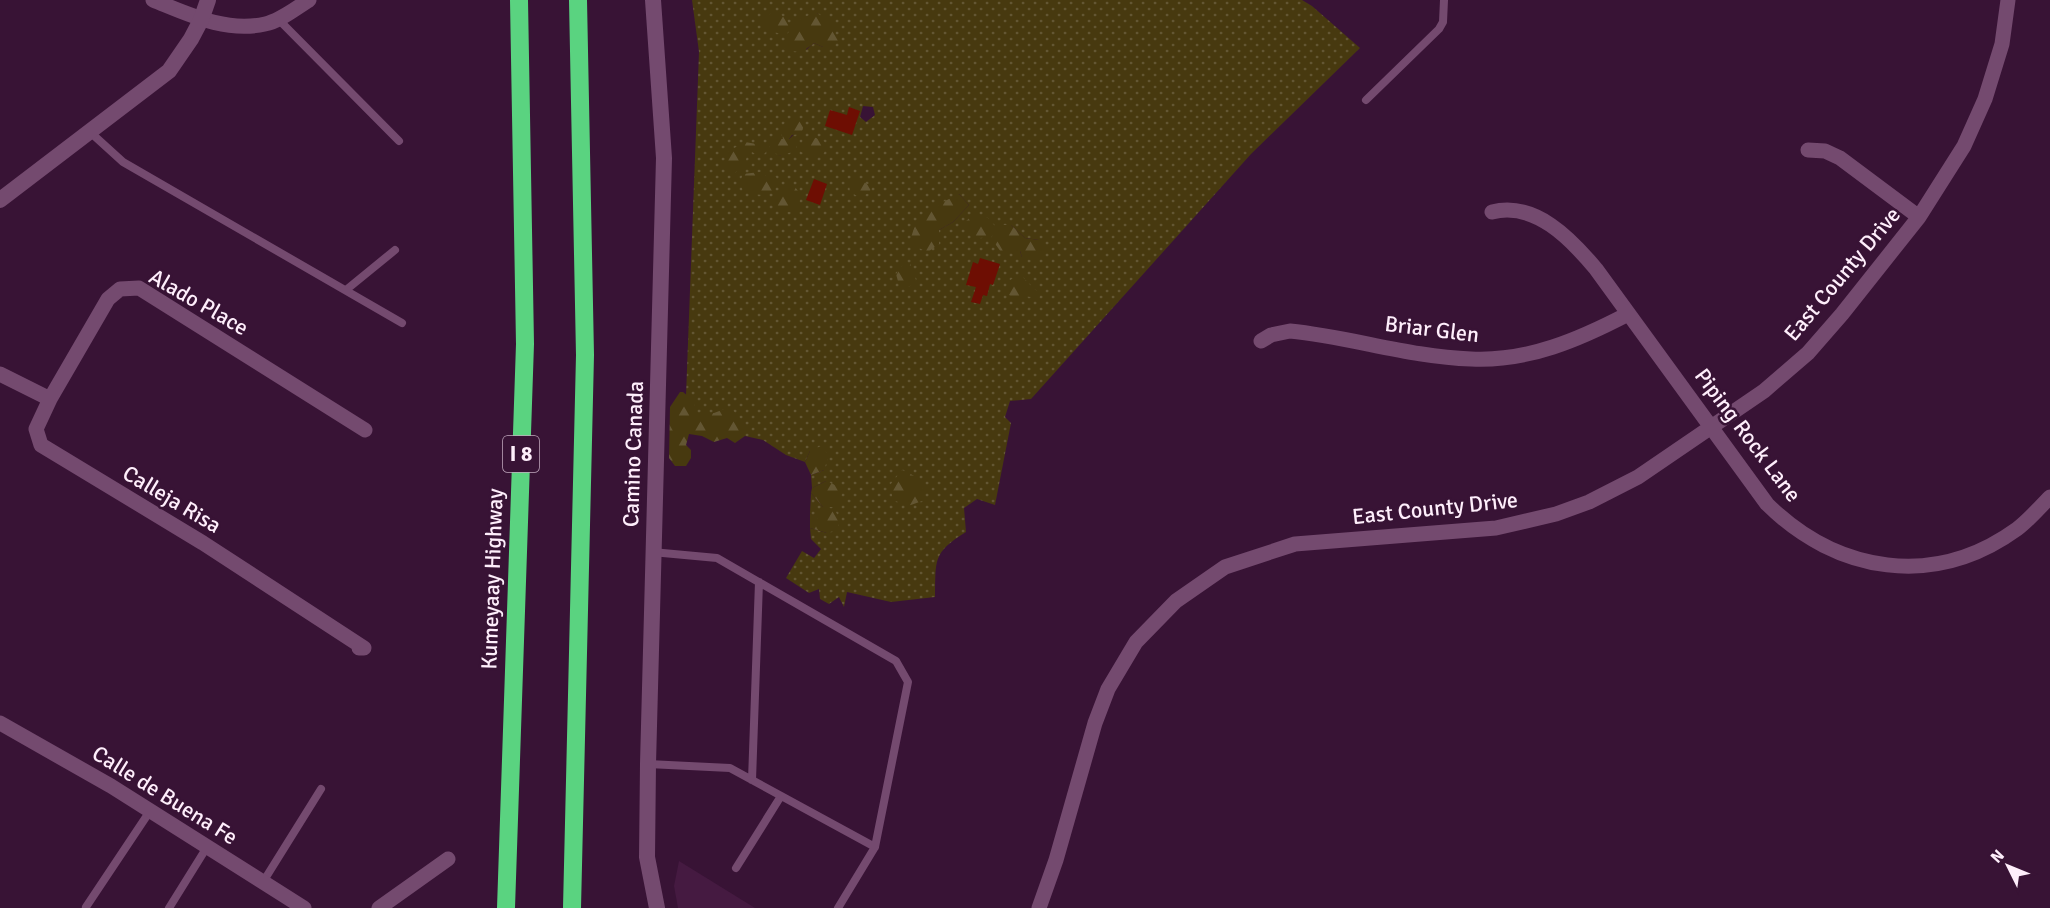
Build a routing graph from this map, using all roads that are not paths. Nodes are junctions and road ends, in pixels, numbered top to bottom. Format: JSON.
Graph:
{"nodes":[{"id":1,"x":153,"y":0,"type":"edge"},
{"id":2,"x":208,"y":0,"type":"edge"},
{"id":3,"x":309,"y":0,"type":"edge"},
{"id":4,"x":519,"y":0,"type":"edge"},
{"id":5,"x":578,"y":0,"type":"edge"},
{"id":6,"x":652,"y":0,"type":"edge"},
{"id":7,"x":1444,"y":0,"type":"edge"},
{"id":8,"x":2008,"y":0,"type":"edge"},
{"id":9,"x":278,"y":18,"type":"junction"},
{"id":10,"x":201,"y":20,"type":"junction"},
{"id":11,"x":1366,"y":100,"type":"dead end"},
{"id":12,"x":90,"y":132,"type":"junction"},
{"id":13,"x":399,"y":141,"type":"dead end"},
{"id":14,"x":1808,"y":150,"type":"dead end"},
{"id":15,"x":0,"y":200,"type":"edge"},
{"id":16,"x":1492,"y":212,"type":"dead end"},
{"id":17,"x":1919,"y":217,"type":"junction"},
{"id":18,"x":395,"y":250,"type":"dead end"},
{"id":19,"x":346,"y":290,"type":"junction"},
{"id":20,"x":1628,"y":314,"type":"junction"},
{"id":21,"x":402,"y":323,"type":"dead end"},
{"id":22,"x":1261,"y":341,"type":"dead end"},
{"id":23,"x":0,"y":374,"type":"edge"},
{"id":24,"x":50,"y":399,"type":"junction"},
{"id":25,"x":1713,"y":428,"type":"junction"},
{"id":26,"x":365,"y":430,"type":"dead end"},
{"id":27,"x":2050,"y":497,"type":"edge"},
{"id":28,"x":652,"y":552,"type":"junction"},
{"id":29,"x":759,"y":582,"type":"junction"},
{"id":30,"x":359,"y":648,"type":"dead end"},
{"id":31,"x":1,"y":725,"type":"edge"},
{"id":32,"x":648,"y":764,"type":"junction"},
{"id":33,"x":752,"y":780,"type":"junction"},
{"id":34,"x":321,"y":789,"type":"dead end"},
{"id":35,"x":781,"y":796,"type":"junction"},
{"id":36,"x":150,"y":811,"type":"junction"},
{"id":37,"x":207,"y":847,"type":"junction"},
{"id":38,"x":875,"y":847,"type":"junction"},
{"id":39,"x":448,"y":859,"type":"dead end"},
{"id":40,"x":735,"y":868,"type":"dead end"},
{"id":41,"x":263,"y":882,"type":"junction"},
{"id":42,"x":86,"y":907,"type":"edge"},
{"id":43,"x":169,"y":908,"type":"edge"},
{"id":44,"x":304,"y":908,"type":"edge"},
{"id":45,"x":378,"y":908,"type":"edge"},
{"id":46,"x":506,"y":908,"type":"edge"},
{"id":47,"x":572,"y":908,"type":"edge"},
{"id":48,"x":657,"y":908,"type":"edge"},
{"id":49,"x":838,"y":908,"type":"edge"},
{"id":50,"x":1039,"y":908,"type":"edge"}],
"edges":[{"from":1,"to":10,"type":"street"},
{"from":2,"to":10,"type":"street"},
{"from":3,"to":9,"type":"street"},
{"from":4,"to":46,"type":"highway","name":"Kumeyaay Highway","number":"I 8"},
{"from":5,"to":47,"type":"highway"},
{"from":6,"to":28,"type":"street","name":"Camino Canada"},
{"from":7,"to":11,"type":"lane"},
{"from":8,"to":17,"type":"street","name":"East County Drive"},
{"from":9,"to":10,"type":"street"},
{"from":9,"to":13,"type":"lane"},
{"from":10,"to":12,"type":"street"},
{"from":12,"to":15,"type":"street"},
{"from":12,"to":19,"type":"lane"},
{"from":14,"to":17,"type":"street"},
{"from":16,"to":20,"type":"street","name":"Piping Rock Lane"},
{"from":17,"to":25,"type":"street","name":"East County Drive"},
{"from":18,"to":19,"type":"lane"},
{"from":19,"to":21,"type":"lane"},
{"from":20,"to":22,"type":"street","name":"Briar Glen"},
{"from":20,"to":25,"type":"street","name":"Piping Rock Lane"},
{"from":23,"to":24,"type":"street"},
{"from":24,"to":26,"type":"street","name":"Alado Place"},
{"from":24,"to":30,"type":"street","name":"Calleja Risa"},
{"from":25,"to":27,"type":"street","name":"Piping Rock Lane"},
{"from":25,"to":50,"type":"street","name":"East County Drive"},
{"from":28,"to":29,"type":"lane"},
{"from":28,"to":32,"type":"street","name":"Camino Canada"},
{"from":29,"to":33,"type":"lane"},
{"from":29,"to":38,"type":"lane"},
{"from":31,"to":36,"type":"street","name":"Calle de Buena Fe"},
{"from":32,"to":33,"type":"lane"},
{"from":32,"to":48,"type":"street","name":"Camino Canada"},
{"from":33,"to":35,"type":"lane"},
{"from":34,"to":41,"type":"lane"},
{"from":35,"to":38,"type":"lane"},
{"from":35,"to":40,"type":"lane"},
{"from":36,"to":37,"type":"street","name":"Calle de Buena Fe"},
{"from":36,"to":42,"type":"lane"},
{"from":37,"to":41,"type":"street","name":"Calle de Buena Fe"},
{"from":37,"to":43,"type":"lane"},
{"from":38,"to":49,"type":"lane"},
{"from":39,"to":45,"type":"street"},
{"from":41,"to":44,"type":"street","name":"Calle de Buena Fe"}]}
